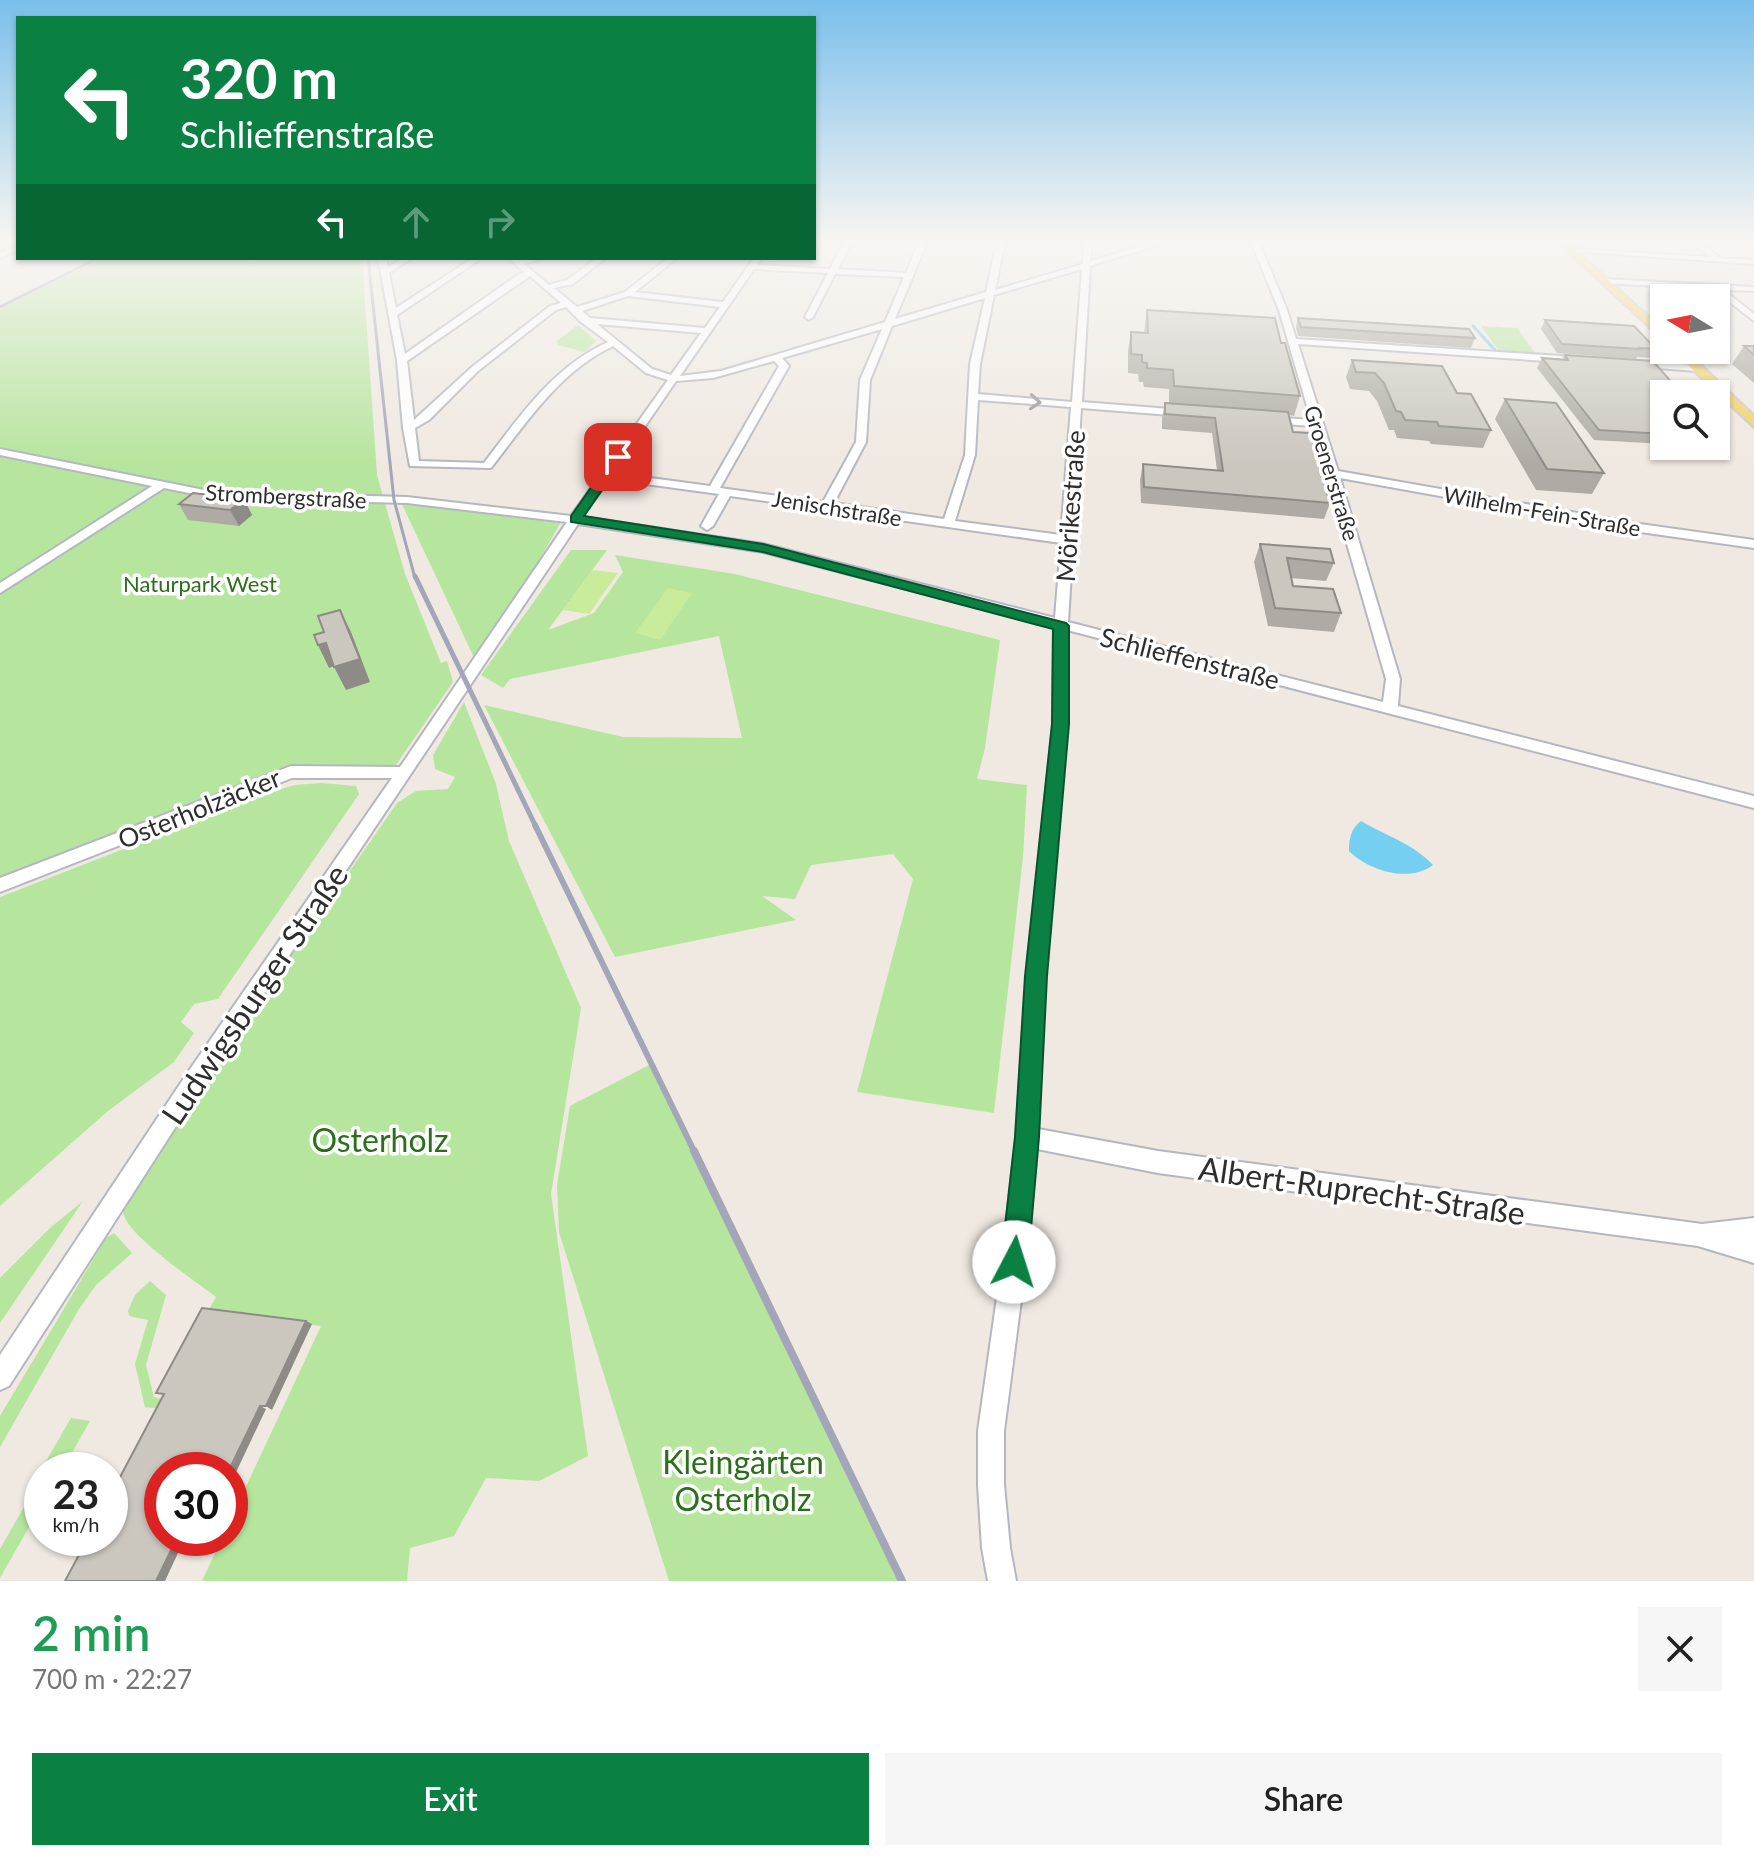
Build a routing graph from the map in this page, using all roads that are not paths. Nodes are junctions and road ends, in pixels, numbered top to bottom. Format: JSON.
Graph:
{"nodes":[{"id":1,"x":394,"y":316,"type":"edge"},
{"id":2,"x":465,"y":316,"type":"edge"},
{"id":3,"x":543,"y":316,"type":"edge"},
{"id":4,"x":579,"y":316,"type":"edge"},
{"id":5,"x":719,"y":316,"type":"edge"},
{"id":6,"x":890,"y":316,"type":"edge"},
{"id":7,"x":911,"y":316,"type":"edge"},
{"id":8,"x":984,"y":316,"type":"edge"},
{"id":9,"x":1083,"y":316,"type":"edge"},
{"id":10,"x":1284,"y":316,"type":"edge"},
{"id":11,"x":584,"y":320,"type":"junction"},
{"id":12,"x":887,"y":323,"type":"junction"},
{"id":13,"x":708,"y":331,"type":"junction"},
{"id":14,"x":1291,"y":341,"type":"junction"},
{"id":15,"x":613,"y":343,"type":"junction"},
{"id":16,"x":776,"y":357,"type":"junction"},
{"id":17,"x":402,"y":360,"type":"junction"},
{"id":18,"x":1575,"y":360,"type":"edge"},
{"id":19,"x":1624,"y":363,"type":"edge"},
{"id":20,"x":1692,"y":364,"type":"edge"},
{"id":21,"x":1696,"y":368,"type":"junction"},
{"id":22,"x":674,"y":379,"type":"junction"},
{"id":23,"x":973,"y":397,"type":"junction"},
{"id":24,"x":1076,"y":405,"type":"junction"},
{"id":25,"x":1201,"y":414,"type":"edge"},
{"id":26,"x":1263,"y":419,"type":"edge"},
{"id":27,"x":1316,"y":423,"type":"junction"},
{"id":28,"x":1754,"y":423,"type":"edge"},
{"id":29,"x":408,"y":428,"type":"junction"},
{"id":30,"x":0,"y":452,"type":"edge"},
{"id":31,"x":1331,"y":473,"type":"junction"},
{"id":32,"x":607,"y":475,"type":"junction"},
{"id":33,"x":160,"y":486,"type":"junction"},
{"id":34,"x":714,"y":489,"type":"junction"},
{"id":35,"x":727,"y":490,"type":"junction"},
{"id":36,"x":827,"y":505,"type":"junction"},
{"id":37,"x":575,"y":519,"type":"junction"},
{"id":38,"x":948,"y":525,"type":"junction"},
{"id":39,"x":707,"y":526,"type":"dead end"},
{"id":40,"x":1068,"y":540,"type":"junction"},
{"id":41,"x":1754,"y":544,"type":"edge"},
{"id":42,"x":0,"y":589,"type":"edge"},
{"id":43,"x":1061,"y":626,"type":"junction"},
{"id":44,"x":1390,"y":708,"type":"junction"},
{"id":45,"x":404,"y":773,"type":"junction"},
{"id":46,"x":1754,"y":802,"type":"edge"},
{"id":47,"x":0,"y":885,"type":"edge"},
{"id":48,"x":1027,"y":1137,"type":"junction"},
{"id":49,"x":1754,"y":1229,"type":"edge"},
{"id":50,"x":1698,"y":1234,"type":"junction"},
{"id":51,"x":1754,"y":1251,"type":"edge"},
{"id":52,"x":0,"y":1377,"type":"edge"},
{"id":53,"x":1002,"y":1581,"type":"edge"}],
"edges":[{"from":1,"to":17,"type":"street"},
{"from":2,"to":17,"type":"street"},
{"from":3,"to":29,"type":"street"},
{"from":4,"to":11,"type":"street"},
{"from":5,"to":13,"type":"street","name":"Ludwigsburger Straße"},
{"from":6,"to":12,"type":"street"},
{"from":7,"to":12,"type":"street"},
{"from":8,"to":23,"type":"street"},
{"from":9,"to":24,"type":"street","name":"Mörikestraße"},
{"from":10,"to":14,"type":"street","name":"Groenerstraße"},
{"from":11,"to":13,"type":"street"},
{"from":11,"to":15,"type":"street"},
{"from":12,"to":16,"type":"street"},
{"from":12,"to":36,"type":"street"},
{"from":13,"to":22,"type":"street","name":"Ludwigsburger Straße"},
{"from":14,"to":18,"type":"street"},
{"from":14,"to":27,"type":"street","name":"Groenerstraße"},
{"from":15,"to":22,"type":"street"},
{"from":15,"to":29,"type":"street"},
{"from":16,"to":22,"type":"street"},
{"from":16,"to":34,"type":"street"},
{"from":17,"to":29,"type":"street"},
{"from":19,"to":21,"type":"street"},
{"from":20,"to":21,"type":"main road"},
{"from":21,"to":28,"type":"main road"},
{"from":22,"to":32,"type":"street","name":"Ludwigsburger Straße"},
{"from":23,"to":24,"type":"street","one_way":true},
{"from":23,"to":38,"type":"street"},
{"from":24,"to":25,"type":"street"},
{"from":24,"to":40,"type":"street","name":"Mörikestraße"},
{"from":26,"to":27,"type":"street"},
{"from":27,"to":31,"type":"street","name":"Groenerstraße"},
{"from":30,"to":33,"type":"street","name":"Strombergstraße"},
{"from":31,"to":41,"type":"street","name":"Wilhelm-Fein-Straße"},
{"from":31,"to":44,"type":"street","name":"Groenerstraße"},
{"from":32,"to":34,"type":"street","name":"Jenischstraße"},
{"from":32,"to":37,"type":"street","name":"Ludwigsburger Straße"},
{"from":33,"to":37,"type":"street","name":"Strombergstraße"},
{"from":33,"to":42,"type":"street"},
{"from":34,"to":35,"type":"street","name":"Jenischstraße"},
{"from":35,"to":36,"type":"street","name":"Jenischstraße"},
{"from":35,"to":39,"type":"street"},
{"from":36,"to":38,"type":"street","name":"Jenischstraße"},
{"from":37,"to":43,"type":"street","name":"Schlieffenstraße"},
{"from":37,"to":45,"type":"street","name":"Ludwigsburger Straße"},
{"from":38,"to":40,"type":"street","name":"Jenischstraße"},
{"from":40,"to":43,"type":"street","name":"Mörikestraße"},
{"from":43,"to":44,"type":"street","name":"Schlieffenstraße"},
{"from":43,"to":48,"type":"street","name":"Mörikestraße"},
{"from":44,"to":46,"type":"street","name":"Schlieffenstraße"},
{"from":45,"to":47,"type":"street","name":"Osterholzäcker"},
{"from":45,"to":52,"type":"street","name":"Ludwigsburger Straße"},
{"from":48,"to":50,"type":"street","name":"Albert-Ruprecht-Straße"},
{"from":48,"to":53,"type":"street","name":"Mörikestraße"},
{"from":49,"to":50,"type":"street"},
{"from":50,"to":51,"type":"street"}]}
